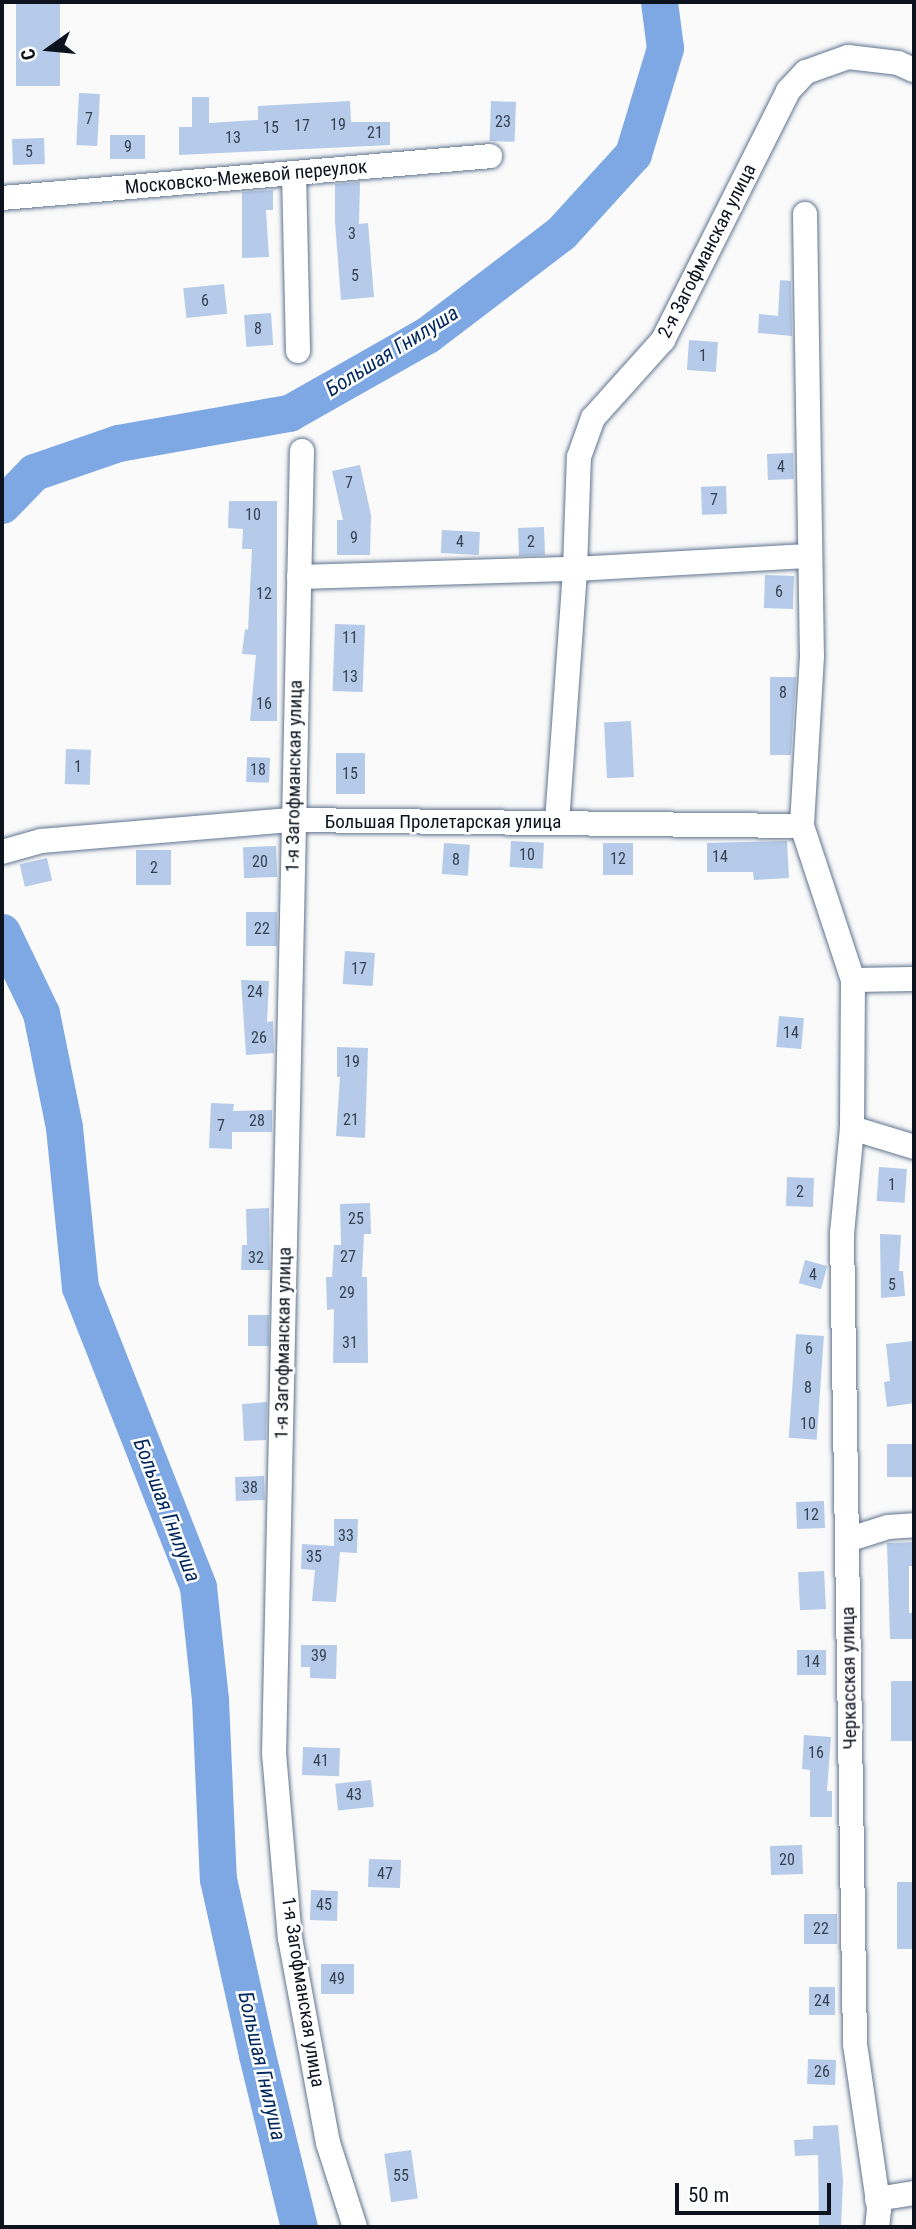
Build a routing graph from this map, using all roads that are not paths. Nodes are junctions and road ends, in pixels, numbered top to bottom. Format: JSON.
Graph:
{"nodes":[{"id":1,"x":914,"y":70,"type":"edge"},
{"id":2,"x":490,"y":156,"type":"dead end"},
{"id":3,"x":294,"y":173,"type":"junction"},
{"id":4,"x":2,"y":198,"type":"edge"},
{"id":5,"x":805,"y":214,"type":"dead end"},
{"id":6,"x":298,"y":351,"type":"dead end"},
{"id":7,"x":302,"y":451,"type":"dead end"},
{"id":8,"x":810,"y":556,"type":"junction"},
{"id":9,"x":576,"y":569,"type":"junction"},
{"id":10,"x":299,"y":577,"type":"junction"},
{"id":11,"x":293,"y":820,"type":"junction"},
{"id":12,"x":557,"y":822,"type":"junction"},
{"id":13,"x":802,"y":826,"type":"junction"},
{"id":14,"x":2,"y":852,"type":"edge"},
{"id":15,"x":914,"y":979,"type":"edge"},
{"id":16,"x":853,"y":980,"type":"junction"},
{"id":17,"x":852,"y":1128,"type":"junction"},
{"id":18,"x":914,"y":1147,"type":"edge"},
{"id":19,"x":914,"y":1525,"type":"edge"},
{"id":20,"x":847,"y":1540,"type":"junction"},
{"id":21,"x":914,"y":2193,"type":"edge"},
{"id":22,"x":877,"y":2199,"type":"junction"},
{"id":23,"x":355,"y":2227,"type":"edge"},
{"id":24,"x":877,"y":2227,"type":"edge"}],
"edges":[{"from":1,"to":9,"type":"street","name":"2-я Загофманская улица"},
{"from":2,"to":3,"type":"street","name":"Московско-Межевой переулок"},
{"from":3,"to":4,"type":"street","name":"Московско-Межевой переулок"},
{"from":3,"to":6,"type":"street"},
{"from":5,"to":8,"type":"street"},
{"from":7,"to":10,"type":"street","name":"1-я Загофманская улица"},
{"from":8,"to":9,"type":"street"},
{"from":8,"to":13,"type":"street"},
{"from":9,"to":10,"type":"street"},
{"from":9,"to":12,"type":"street","name":"2-я Загофманская улица"},
{"from":10,"to":11,"type":"street","name":"1-я Загофманская улица"},
{"from":11,"to":12,"type":"street","name":"Большая Пролетарская улица"},
{"from":11,"to":14,"type":"street","name":"Большая Пролетарская улица"},
{"from":11,"to":23,"type":"street","name":"1-я Загофманская улица"},
{"from":12,"to":13,"type":"street","name":"Большая Пролетарская улица"},
{"from":13,"to":16,"type":"street"},
{"from":15,"to":16,"type":"street"},
{"from":16,"to":17,"type":"street"},
{"from":17,"to":18,"type":"street"},
{"from":17,"to":20,"type":"street","name":"Черкасская улица"},
{"from":19,"to":20,"type":"street"},
{"from":20,"to":22,"type":"street","name":"Черкасская улица"},
{"from":21,"to":22,"type":"street"},
{"from":22,"to":24,"type":"street","name":"Черкасская улица"}]}
